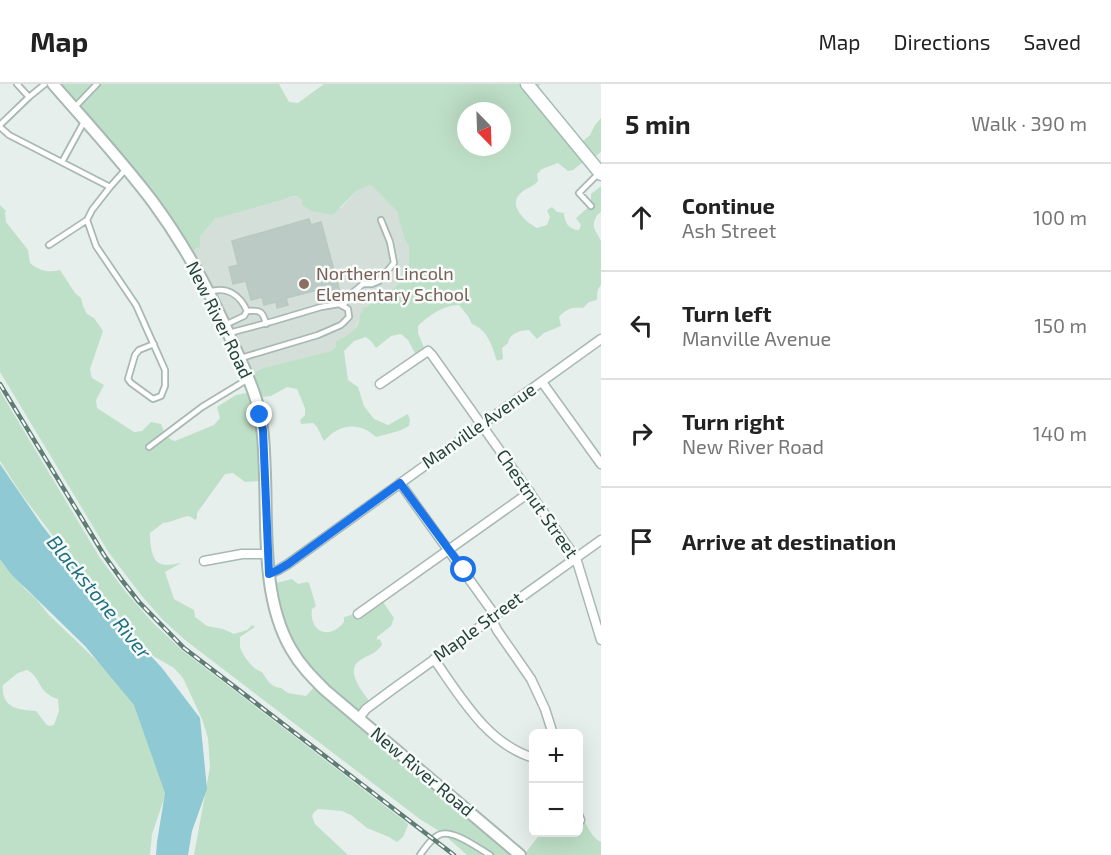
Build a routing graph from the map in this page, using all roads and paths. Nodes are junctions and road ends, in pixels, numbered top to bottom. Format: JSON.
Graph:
{"nodes":[{"id":1,"x":17,"y":84,"type":"edge"},
{"id":2,"x":45,"y":84,"type":"edge"},
{"id":3,"x":53,"y":84,"type":"edge"},
{"id":4,"x":97,"y":84,"type":"edge"},
{"id":5,"x":527,"y":84,"type":"edge"},
{"id":6,"x":29,"y":97,"type":"junction"},
{"id":7,"x":74,"y":108,"type":"junction"},
{"id":8,"x":85,"y":120,"type":"junction"},
{"id":9,"x":0,"y":126,"type":"edge"},
{"id":10,"x":62,"y":162,"type":"junction"},
{"id":11,"x":126,"y":169,"type":"junction"},
{"id":12,"x":601,"y":173,"type":"edge"},
{"id":13,"x":110,"y":187,"type":"junction"},
{"id":14,"x":591,"y":206,"type":"dead end"},
{"id":15,"x":87,"y":220,"type":"junction"},
{"id":16,"x":381,"y":220,"type":"dead end"},
{"id":17,"x":49,"y":245,"type":"dead end"},
{"id":18,"x":209,"y":292,"type":"junction"},
{"id":19,"x":343,"y":306,"type":"junction"},
{"id":20,"x":248,"y":311,"type":"junction"},
{"id":21,"x":266,"y":324,"type":"junction"},
{"id":22,"x":227,"y":329,"type":"junction"},
{"id":23,"x":601,"y":339,"type":"edge"},
{"id":24,"x":154,"y":344,"type":"junction"},
{"id":25,"x":240,"y":358,"type":"junction"},
{"id":26,"x":248,"y":379,"type":"junction"},
{"id":27,"x":542,"y":382,"type":"junction"},
{"id":28,"x":380,"y":384,"type":"dead end"},
{"id":29,"x":482,"y":425,"type":"junction"},
{"id":30,"x":149,"y":447,"type":"dead end"},
{"id":31,"x":601,"y":464,"type":"edge"},
{"id":32,"x":400,"y":483,"type":"junction"},
{"id":33,"x":530,"y":492,"type":"junction"},
{"id":34,"x":601,"y":540,"type":"edge"},
{"id":35,"x":448,"y":550,"type":"junction"},
{"id":36,"x":267,"y":554,"type":"junction"},
{"id":37,"x":576,"y":558,"type":"junction"},
{"id":38,"x":204,"y":561,"type":"dead end"},
{"id":39,"x":269,"y":574,"type":"junction"},
{"id":40,"x":358,"y":614,"type":"dead end"},
{"id":41,"x":493,"y":617,"type":"junction"},
{"id":42,"x":601,"y":640,"type":"edge"},
{"id":43,"x":434,"y":659,"type":"junction"},
{"id":44,"x":358,"y":718,"type":"junction"},
{"id":45,"x":551,"y":729,"type":"edge"},
{"id":46,"x":529,"y":756,"type":"edge"},
{"id":47,"x":420,"y":855,"type":"edge"},
{"id":48,"x":490,"y":855,"type":"edge"},
{"id":49,"x":520,"y":855,"type":"edge"}],
"edges":[{"from":1,"to":6,"type":"lane"},
{"from":2,"to":6,"type":"lane"},
{"from":3,"to":7,"type":"street","name":"New River Road"},
{"from":4,"to":7,"type":"lane"},
{"from":5,"to":12,"type":"main road"},
{"from":6,"to":9,"type":"lane"},
{"from":7,"to":8,"type":"street","name":"New River Road"},
{"from":8,"to":10,"type":"lane"},
{"from":8,"to":11,"type":"street","name":"New River Road"},
{"from":9,"to":10,"type":"lane"},
{"from":10,"to":13,"type":"lane"},
{"from":11,"to":13,"type":"lane"},
{"from":11,"to":18,"type":"street","name":"New River Road"},
{"from":12,"to":14,"type":"lane"},
{"from":13,"to":15,"type":"lane"},
{"from":15,"to":17,"type":"lane"},
{"from":15,"to":24,"type":"lane"},
{"from":16,"to":19,"type":"lane"},
{"from":18,"to":20,"type":"lane"},
{"from":18,"to":22,"type":"street","name":"New River Road"},
{"from":19,"to":21,"type":"lane"},
{"from":19,"to":25,"type":"lane"},
{"from":20,"to":21,"type":"lane"},
{"from":20,"to":22,"type":"lane"},
{"from":21,"to":22,"type":"lane"},
{"from":22,"to":25,"type":"street","name":"New River Road"},
{"from":23,"to":27,"type":"street","name":"Manville Avenue"},
{"from":24,"to":24,"type":"lane"},
{"from":25,"to":26,"type":"street","name":"New River Road"},
{"from":26,"to":30,"type":"lane"},
{"from":26,"to":36,"type":"street","name":"New River Road"},
{"from":27,"to":29,"type":"street","name":"Manville Avenue"},
{"from":27,"to":31,"type":"street"},
{"from":28,"to":29,"type":"street","name":"Chestnut Street"},
{"from":29,"to":32,"type":"street","name":"Manville Avenue"},
{"from":29,"to":33,"type":"street","name":"Chestnut Street"},
{"from":32,"to":35,"type":"street"},
{"from":32,"to":39,"type":"street","name":"Manville Avenue"},
{"from":33,"to":35,"type":"street"},
{"from":33,"to":37,"type":"street","name":"Chestnut Street"},
{"from":34,"to":37,"type":"street","name":"Maple Street"},
{"from":35,"to":40,"type":"street"},
{"from":35,"to":41,"type":"street"},
{"from":36,"to":38,"type":"street"},
{"from":36,"to":39,"type":"street","name":"New River Road"},
{"from":37,"to":41,"type":"street","name":"Maple Street"},
{"from":37,"to":42,"type":"street","name":"Chestnut Street"},
{"from":39,"to":44,"type":"street","name":"New River Road"},
{"from":41,"to":43,"type":"street","name":"Maple Street"},
{"from":41,"to":45,"type":"street"},
{"from":43,"to":44,"type":"street","name":"Maple Street"},
{"from":43,"to":46,"type":"street"},
{"from":44,"to":49,"type":"street","name":"New River Road"},
{"from":47,"to":48,"type":"lane"}]}
